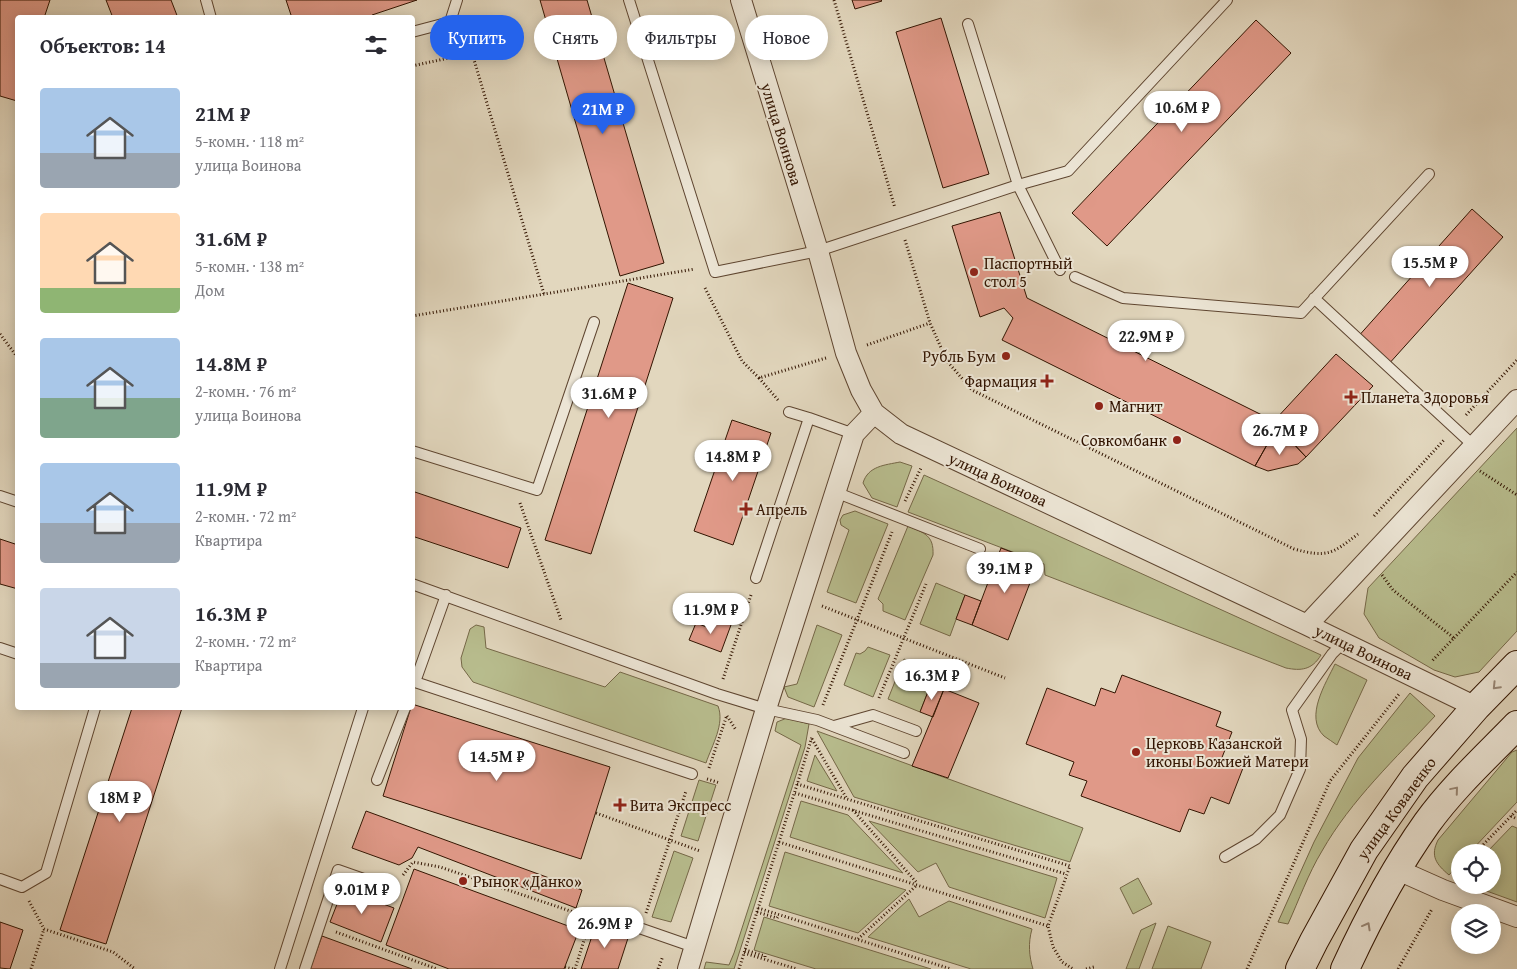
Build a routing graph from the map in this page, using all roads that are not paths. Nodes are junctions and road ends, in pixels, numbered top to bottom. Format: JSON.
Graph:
{"nodes":[{"id":1,"x":206,"y":0,"type":"edge"},
{"id":2,"x":457,"y":0,"type":"edge"},
{"id":3,"x":629,"y":0,"type":"edge"},
{"id":4,"x":741,"y":0,"type":"edge"},
{"id":5,"x":1227,"y":0,"type":"edge"},
{"id":6,"x":211,"y":15,"type":"edge"},
{"id":7,"x":968,"y":24,"type":"dead end"},
{"id":8,"x":415,"y":31,"type":"edge"},
{"id":9,"x":1429,"y":174,"type":"dead end"},
{"id":10,"x":1018,"y":185,"type":"junction"},
{"id":11,"x":818,"y":251,"type":"junction"},
{"id":12,"x":1060,"y":270,"type":"dead end"},
{"id":13,"x":1075,"y":277,"type":"dead end"},
{"id":14,"x":1314,"y":298,"type":"junction"},
{"id":15,"x":594,"y":322,"type":"dead end"},
{"id":16,"x":1517,"y":400,"type":"edge"},
{"id":17,"x":789,"y":412,"type":"dead end"},
{"id":18,"x":874,"y":413,"type":"junction"},
{"id":19,"x":810,"y":418,"type":"junction"},
{"id":20,"x":854,"y":434,"type":"junction"},
{"id":21,"x":1474,"y":446,"type":"junction"},
{"id":22,"x":415,"y":452,"type":"edge"},
{"id":23,"x":835,"y":492,"type":"junction"},
{"id":24,"x":0,"y":496,"type":"edge"},
{"id":25,"x":15,"y":501,"type":"edge"},
{"id":26,"x":980,"y":549,"type":"dead end"},
{"id":27,"x":756,"y":578,"type":"road end"},
{"id":28,"x":415,"y":585,"type":"edge"},
{"id":29,"x":446,"y":595,"type":"junction"},
{"id":30,"x":1307,"y":625,"type":"junction"},
{"id":31,"x":1344,"y":642,"type":"junction"},
{"id":32,"x":0,"y":648,"type":"edge"},
{"id":33,"x":15,"y":653,"type":"edge"},
{"id":34,"x":1517,"y":665,"type":"edge"},
{"id":35,"x":415,"y":681,"type":"edge"},
{"id":36,"x":415,"y":684,"type":"edge"},
{"id":37,"x":1476,"y":707,"type":"junction"},
{"id":38,"x":766,"y":709,"type":"junction"},
{"id":39,"x":94,"y":710,"type":"edge"},
{"id":40,"x":362,"y":710,"type":"edge"},
{"id":41,"x":404,"y":710,"type":"edge"},
{"id":42,"x":1517,"y":725,"type":"edge"},
{"id":43,"x":834,"y":726,"type":"junction"},
{"id":44,"x":916,"y":731,"type":"dead end"},
{"id":45,"x":904,"y":753,"type":"dead end"},
{"id":46,"x":692,"y":774,"type":"road end"},
{"id":47,"x":377,"y":780,"type":"dead end"},
{"id":48,"x":1364,"y":850,"type":"junction"},
{"id":49,"x":1226,"y":857,"type":"dead end"},
{"id":50,"x":1398,"y":870,"type":"junction"},
{"id":51,"x":0,"y":880,"type":"edge"},
{"id":52,"x":392,"y":889,"type":"road end"},
{"id":53,"x":1517,"y":917,"type":"edge"},
{"id":54,"x":622,"y":922,"type":"road end"},
{"id":55,"x":694,"y":947,"type":"junction"},
{"id":56,"x":280,"y":969,"type":"edge"},
{"id":57,"x":305,"y":969,"type":"edge"},
{"id":58,"x":688,"y":969,"type":"edge"},
{"id":59,"x":1300,"y":969,"type":"edge"},
{"id":60,"x":1344,"y":969,"type":"edge"}],
"edges":[{"from":1,"to":6,"type":"lane"},
{"from":2,"to":8,"type":"lane"},
{"from":3,"to":11,"type":"lane"},
{"from":4,"to":11,"type":"street","name":"улица Воинова"},
{"from":5,"to":10,"type":"lane"},
{"from":7,"to":10,"type":"lane"},
{"from":9,"to":14,"type":"lane"},
{"from":10,"to":11,"type":"lane"},
{"from":10,"to":12,"type":"lane"},
{"from":11,"to":18,"type":"street","name":"улица Воинова"},
{"from":13,"to":14,"type":"lane"},
{"from":14,"to":21,"type":"lane"},
{"from":15,"to":22,"type":"lane"},
{"from":16,"to":21,"type":"street"},
{"from":17,"to":19,"type":"lane"},
{"from":18,"to":20,"type":"street"},
{"from":18,"to":30,"type":"street","name":"улица Воинова"},
{"from":19,"to":20,"type":"lane"},
{"from":19,"to":27,"type":"lane"},
{"from":20,"to":23,"type":"street"},
{"from":21,"to":30,"type":"street"},
{"from":23,"to":26,"type":"lane"},
{"from":23,"to":38,"type":"street"},
{"from":24,"to":25,"type":"lane"},
{"from":28,"to":29,"type":"lane"},
{"from":29,"to":35,"type":"lane"},
{"from":29,"to":38,"type":"lane"},
{"from":30,"to":31,"type":"street","name":"улица Воинова"},
{"from":31,"to":37,"type":"street","name":"улица Воинова"},
{"from":31,"to":49,"type":"lane"},
{"from":32,"to":33,"type":"lane"},
{"from":34,"to":37,"type":"main road","name":"улица Коваленко","one_way":true},
{"from":36,"to":46,"type":"lane"},
{"from":37,"to":42,"type":"main road","name":"улица Воинова"},
{"from":37,"to":48,"type":"main road","name":"улица Коваленко"},
{"from":38,"to":43,"type":"lane"},
{"from":38,"to":55,"type":"street"},
{"from":39,"to":51,"type":"lane"},
{"from":40,"to":56,"type":"lane"},
{"from":41,"to":47,"type":"lane"},
{"from":50,"to":42,"type":"main road","one_way":true},
{"from":43,"to":44,"type":"lane"},
{"from":43,"to":45,"type":"lane"},
{"from":48,"to":50,"type":"main road"},
{"from":48,"to":59,"type":"main road","name":"улица Коваленко"},
{"from":50,"to":53,"type":"street"},
{"from":60,"to":50,"type":"main road","one_way":true},
{"from":52,"to":57,"type":"lane"},
{"from":54,"to":55,"type":"lane"},
{"from":55,"to":58,"type":"street"}]}
